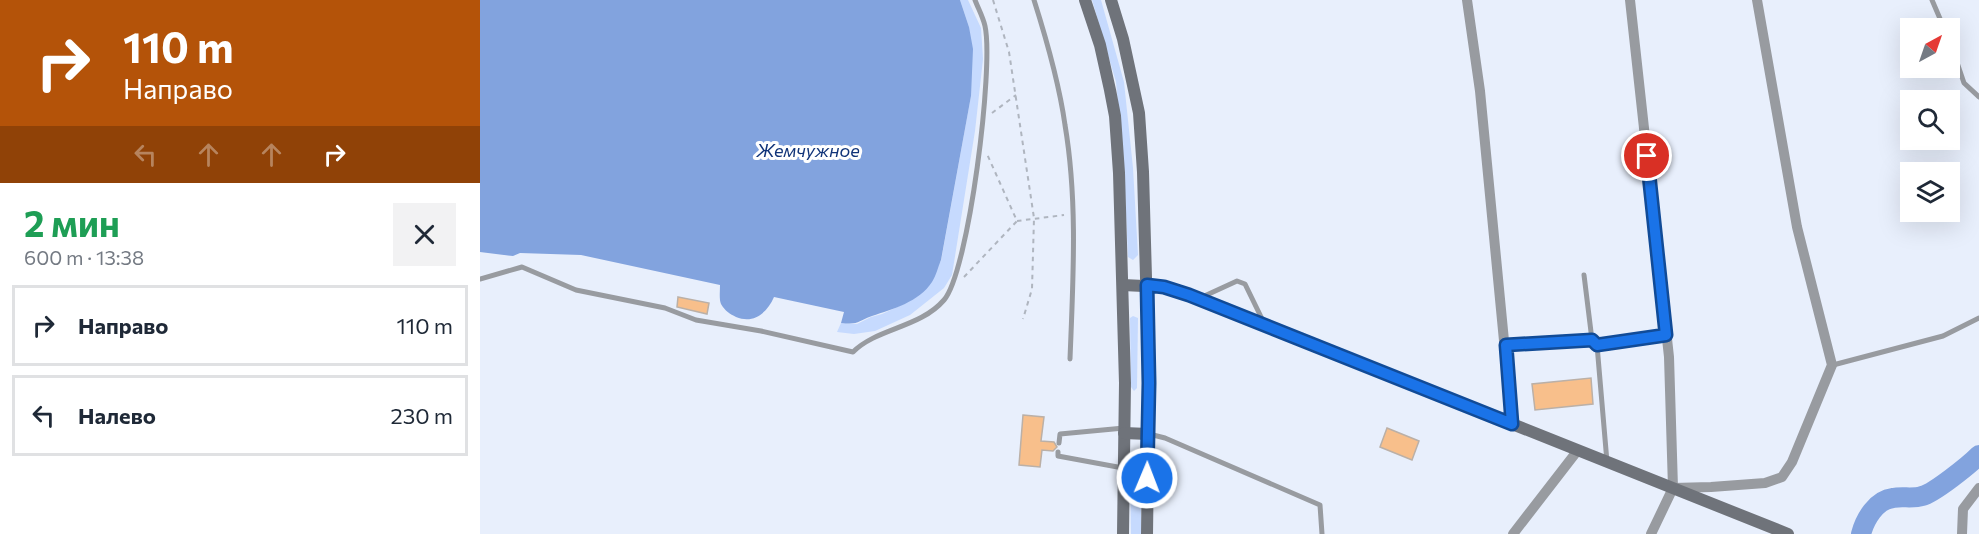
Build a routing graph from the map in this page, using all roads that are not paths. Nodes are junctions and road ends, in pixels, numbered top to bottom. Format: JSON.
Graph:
{"nodes":[{"id":1,"x":975,"y":0,"type":"edge"},
{"id":2,"x":1034,"y":0,"type":"edge"},
{"id":3,"x":1085,"y":0,"type":"edge"},
{"id":4,"x":1111,"y":0,"type":"edge"},
{"id":5,"x":1467,"y":0,"type":"edge"},
{"id":6,"x":1630,"y":0,"type":"edge"},
{"id":7,"x":1757,"y":0,"type":"edge"},
{"id":8,"x":1932,"y":0,"type":"edge"},
{"id":9,"x":1940,"y":18,"type":"edge"},
{"id":10,"x":1960,"y":71,"type":"edge"},
{"id":11,"x":1979,"y":97,"type":"edge"},
{"id":12,"x":1584,"y":275,"type":"dead end"},
{"id":13,"x":480,"y":279,"type":"edge"},
{"id":14,"x":1123,"y":285,"type":"junction"},
{"id":15,"x":1147,"y":285,"type":"junction"},
{"id":16,"x":1199,"y":299,"type":"junction"},
{"id":17,"x":1979,"y":318,"type":"edge"},
{"id":18,"x":1264,"y":325,"type":"junction"},
{"id":19,"x":1666,"y":335,"type":"junction"},
{"id":20,"x":1592,"y":340,"type":"junction"},
{"id":21,"x":1506,"y":345,"type":"junction"},
{"id":22,"x":1597,"y":345,"type":"junction"},
{"id":23,"x":1070,"y":359,"type":"dead end"},
{"id":24,"x":1832,"y":365,"type":"junction"},
{"id":25,"x":1512,"y":424,"type":"junction"},
{"id":26,"x":1124,"y":431,"type":"junction"},
{"id":27,"x":1148,"y":434,"type":"junction"},
{"id":28,"x":1059,"y":443,"type":"dead end"},
{"id":29,"x":1578,"y":450,"type":"junction"},
{"id":30,"x":1058,"y":452,"type":"dead end"},
{"id":31,"x":1607,"y":462,"type":"junction"},
{"id":32,"x":1123,"y":468,"type":"junction"},
{"id":33,"x":1673,"y":488,"type":"junction"},
{"id":34,"x":1979,"y":488,"type":"edge"},
{"id":35,"x":1123,"y":534,"type":"edge"},
{"id":36,"x":1147,"y":534,"type":"edge"},
{"id":37,"x":1322,"y":534,"type":"edge"},
{"id":38,"x":1513,"y":534,"type":"edge"},
{"id":39,"x":1651,"y":534,"type":"edge"},
{"id":40,"x":1788,"y":534,"type":"edge"},
{"id":41,"x":1962,"y":534,"type":"edge"}],
"edges":[{"from":1,"to":13,"type":"lane"},
{"from":2,"to":23,"type":"lane"},
{"from":3,"to":14,"type":"main road"},
{"from":4,"to":15,"type":"main road"},
{"from":5,"to":21,"type":"street"},
{"from":6,"to":19,"type":"street"},
{"from":7,"to":24,"type":"street"},
{"from":8,"to":9,"type":"lane"},
{"from":10,"to":11,"type":"lane"},
{"from":12,"to":20,"type":"lane"},
{"from":14,"to":15,"type":"main road"},
{"from":14,"to":26,"type":"main road"},
{"from":15,"to":16,"type":"main road"},
{"from":15,"to":27,"type":"main road"},
{"from":16,"to":18,"type":"main road"},
{"from":16,"to":18,"type":"lane"},
{"from":17,"to":24,"type":"lane"},
{"from":18,"to":25,"type":"main road"},
{"from":19,"to":22,"type":"lane"},
{"from":19,"to":33,"type":"street"},
{"from":20,"to":21,"type":"lane"},
{"from":20,"to":22,"type":"lane"},
{"from":21,"to":25,"type":"street"},
{"from":22,"to":31,"type":"lane"},
{"from":24,"to":33,"type":"street"},
{"from":25,"to":29,"type":"main road"},
{"from":26,"to":27,"type":"main road"},
{"from":26,"to":28,"type":"lane"},
{"from":26,"to":32,"type":"main road"},
{"from":27,"to":36,"type":"main road"},
{"from":27,"to":37,"type":"lane"},
{"from":29,"to":31,"type":"main road"},
{"from":29,"to":38,"type":"street"},
{"from":30,"to":32,"type":"lane"},
{"from":31,"to":33,"type":"main road"},
{"from":32,"to":35,"type":"main road"},
{"from":33,"to":39,"type":"street"},
{"from":33,"to":40,"type":"main road"},
{"from":34,"to":41,"type":"street"}]}
